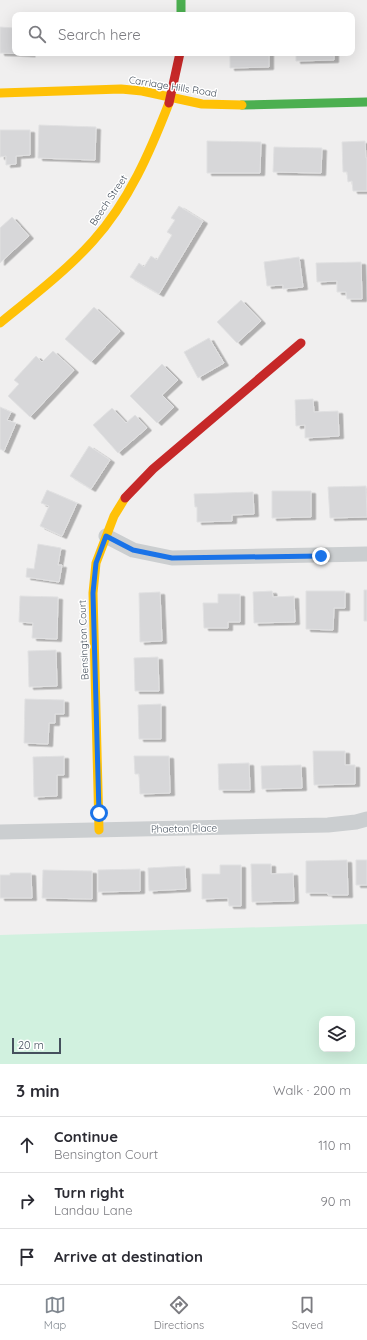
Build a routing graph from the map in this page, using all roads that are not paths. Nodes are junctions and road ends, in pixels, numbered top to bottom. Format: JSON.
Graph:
{"nodes":[{"id":1,"x":181,"y":0,"type":"edge"},
{"id":2,"x":181,"y":12,"type":"edge"},
{"id":3,"x":179,"y":56,"type":"edge"},
{"id":4,"x":0,"y":93,"type":"edge"},
{"id":5,"x":171,"y":97,"type":"junction"},
{"id":6,"x":367,"y":102,"type":"edge"},
{"id":7,"x":0,"y":323,"type":"edge"},
{"id":8,"x":301,"y":343,"type":"dead end"},
{"id":9,"x":106,"y":536,"type":"junction"},
{"id":10,"x":367,"y":554,"type":"edge"},
{"id":11,"x":367,"y":819,"type":"edge"},
{"id":12,"x":99,"y":830,"type":"junction"},
{"id":13,"x":0,"y":832,"type":"edge"}],
"edges":[{"from":1,"to":2,"type":"street"},
{"from":3,"to":5,"type":"street","name":"Beech Street"},
{"from":4,"to":5,"type":"street","name":"Carriage Hills Road"},
{"from":5,"to":6,"type":"street","name":"Carriage Hills Road"},
{"from":5,"to":7,"type":"street","name":"Beech Street"},
{"from":8,"to":9,"type":"street","name":"Bensington Court"},
{"from":9,"to":10,"type":"street"},
{"from":9,"to":12,"type":"street","name":"Bensington Court"},
{"from":11,"to":12,"type":"street","name":"Phaeton Place"},
{"from":12,"to":13,"type":"street","name":"Phaeton Place"}]}
